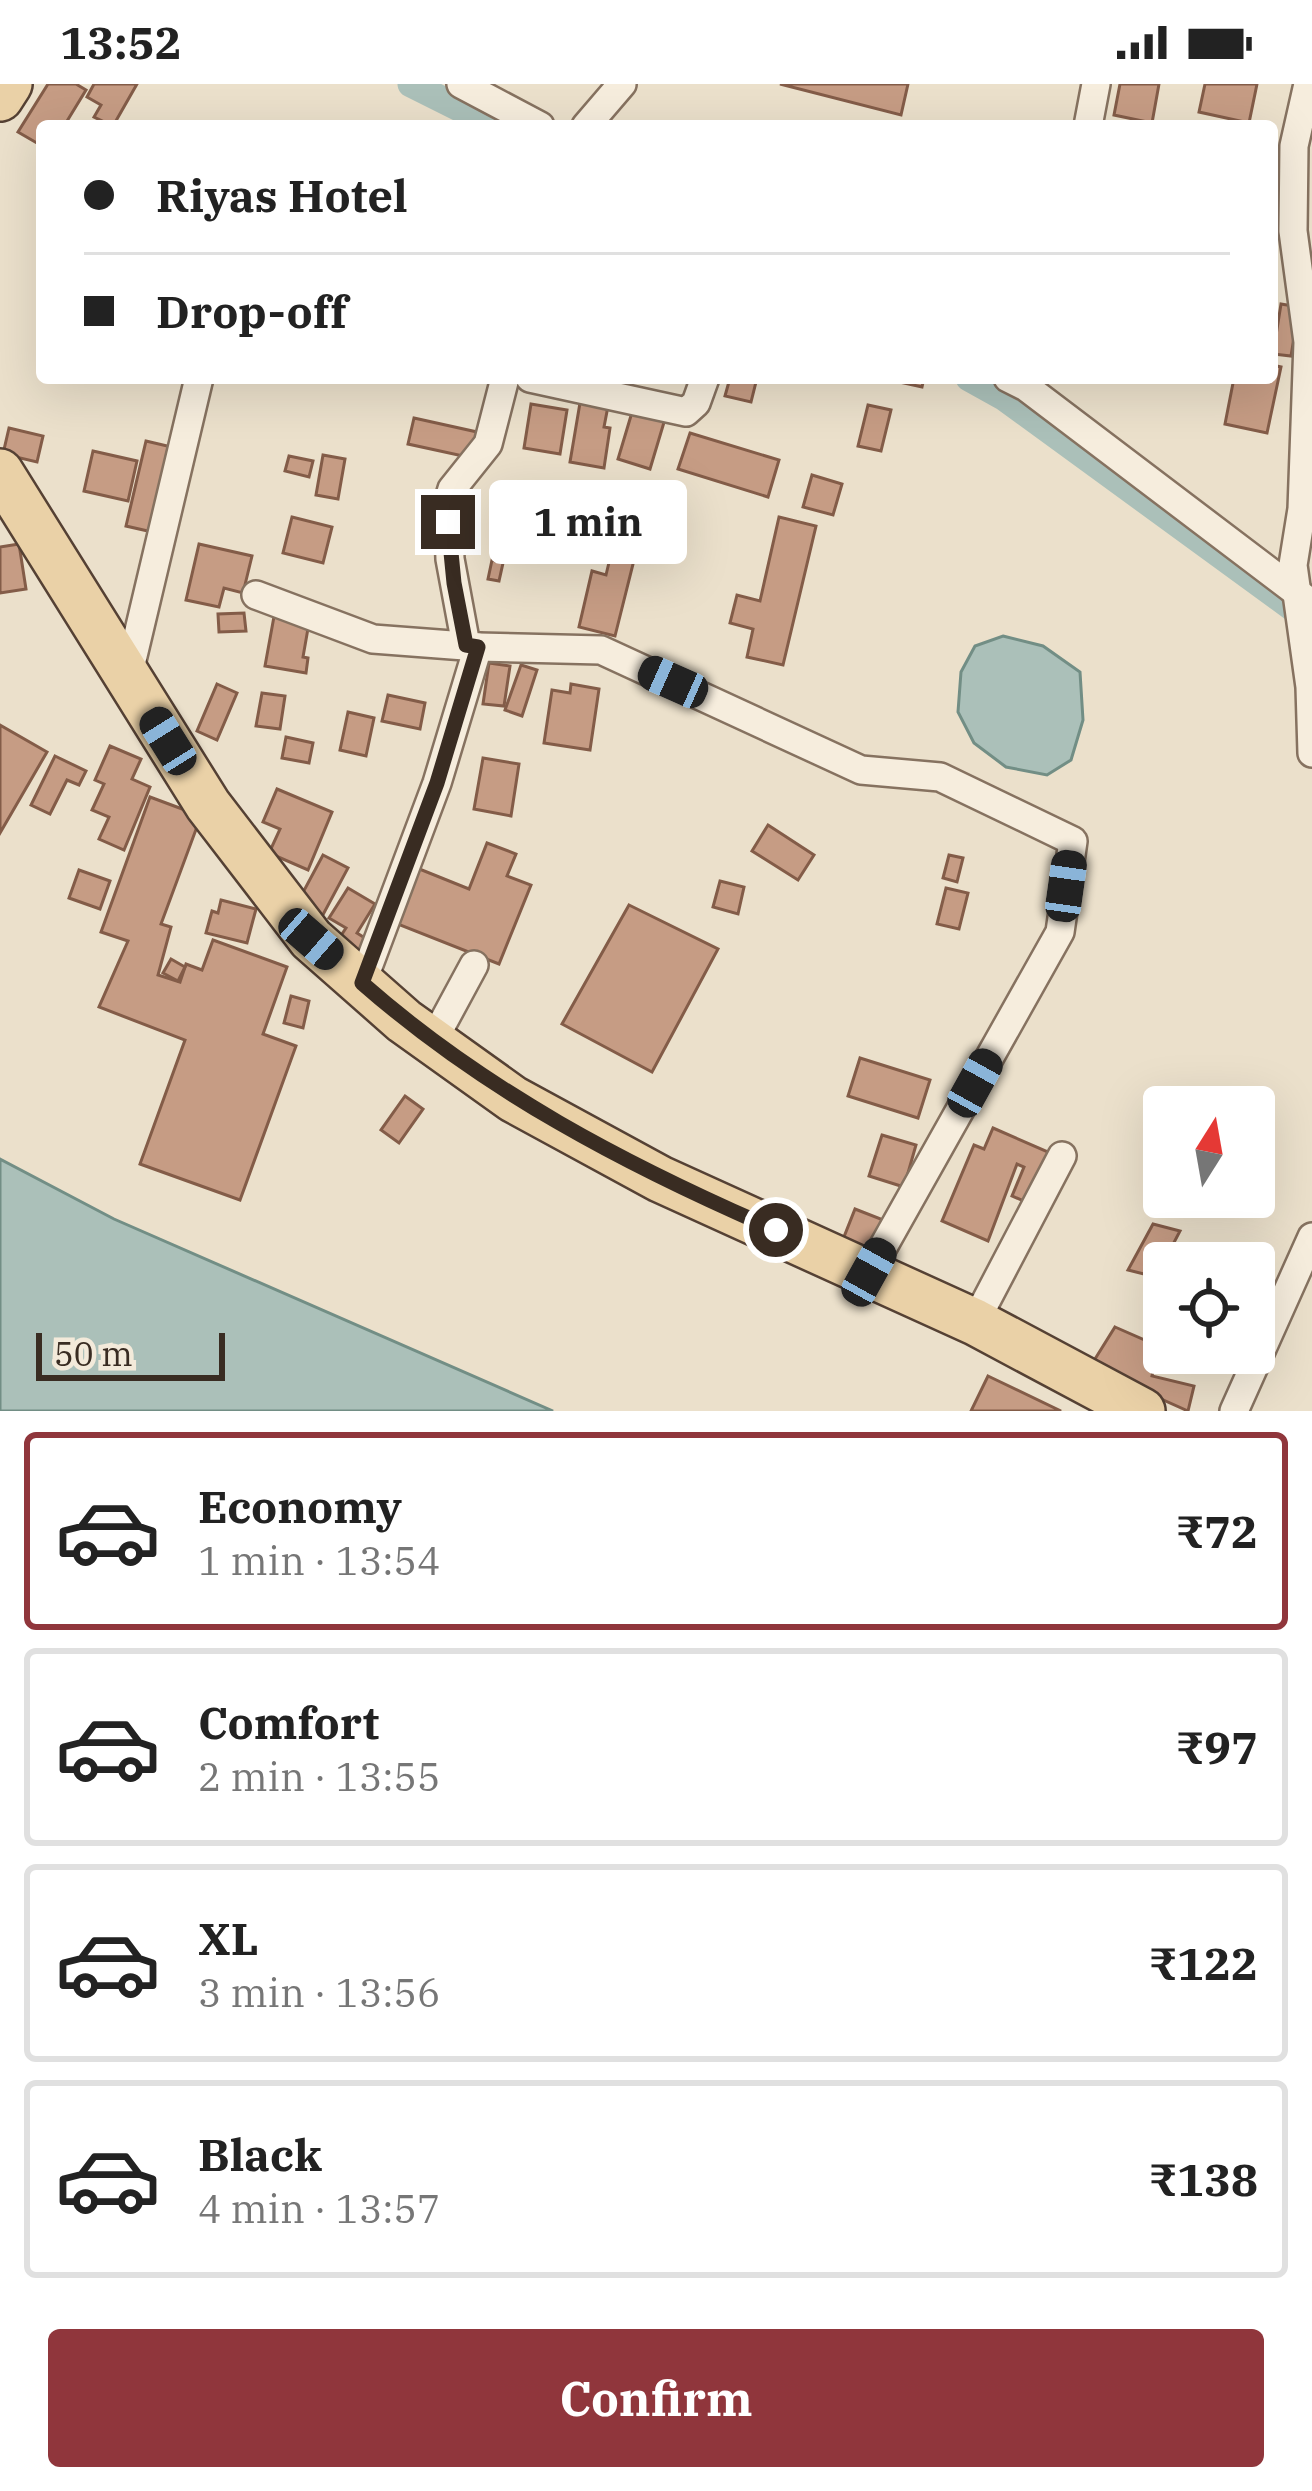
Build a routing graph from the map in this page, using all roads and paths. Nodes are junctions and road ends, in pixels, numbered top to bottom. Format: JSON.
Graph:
{"nodes":[{"id":1,"x":9,"y":84,"type":"edge"},
{"id":2,"x":460,"y":84,"type":"edge"},
{"id":3,"x":622,"y":84,"type":"edge"},
{"id":4,"x":1096,"y":84,"type":"edge"},
{"id":5,"x":1308,"y":90,"type":"edge"},
{"id":6,"x":0,"y":98,"type":"edge"},
{"id":7,"x":529,"y":120,"type":"edge"},
{"id":8,"x":591,"y":120,"type":"edge"},
{"id":9,"x":1089,"y":120,"type":"edge"},
{"id":10,"x":198,"y":384,"type":"edge"},
{"id":11,"x":503,"y":384,"type":"edge"},
{"id":12,"x":556,"y":384,"type":"edge"},
{"id":13,"x":702,"y":384,"type":"edge"},
{"id":14,"x":1025,"y":384,"type":"edge"},
{"id":15,"x":0,"y":472,"type":"edge"},
{"id":16,"x":1307,"y":472,"type":"edge"},
{"id":17,"x":256,"y":595,"type":"dead end"},
{"id":18,"x":1302,"y":607,"type":"edge"},
{"id":19,"x":472,"y":646,"type":"junction"},
{"id":20,"x":128,"y":677,"type":"junction"},
{"id":21,"x":1312,"y":752,"type":"edge"},
{"id":22,"x":474,"y":965,"type":"dead end"},
{"id":23,"x":362,"y":983,"type":"junction"},
{"id":24,"x":433,"y":1041,"type":"junction"},
{"id":25,"x":1062,"y":1156,"type":"dead end"},
{"id":26,"x":1312,"y":1238,"type":"edge"},
{"id":27,"x":869,"y":1272,"type":"junction"},
{"id":28,"x":975,"y":1322,"type":"junction"},
{"id":29,"x":1142,"y":1411,"type":"edge"},
{"id":30,"x":1234,"y":1411,"type":"edge"}],
"edges":[{"from":1,"to":6,"type":"main road"},
{"from":2,"to":7,"type":"street"},
{"from":3,"to":8,"type":"street"},
{"from":4,"to":9,"type":"street"},
{"from":5,"to":16,"type":"street"},
{"from":10,"to":20,"type":"street"},
{"from":11,"to":19,"type":"street"},
{"from":12,"to":13,"type":"street"},
{"from":14,"to":18,"type":"street"},
{"from":15,"to":20,"type":"main road"},
{"from":16,"to":18,"type":"street"},
{"from":17,"to":19,"type":"street"},
{"from":18,"to":21,"type":"street"},
{"from":19,"to":23,"type":"street"},
{"from":19,"to":27,"type":"street"},
{"from":20,"to":23,"type":"main road"},
{"from":22,"to":24,"type":"street"},
{"from":23,"to":24,"type":"main road"},
{"from":24,"to":27,"type":"main road"},
{"from":25,"to":28,"type":"street"},
{"from":26,"to":30,"type":"street"},
{"from":27,"to":28,"type":"main road"},
{"from":28,"to":29,"type":"main road"}]}
